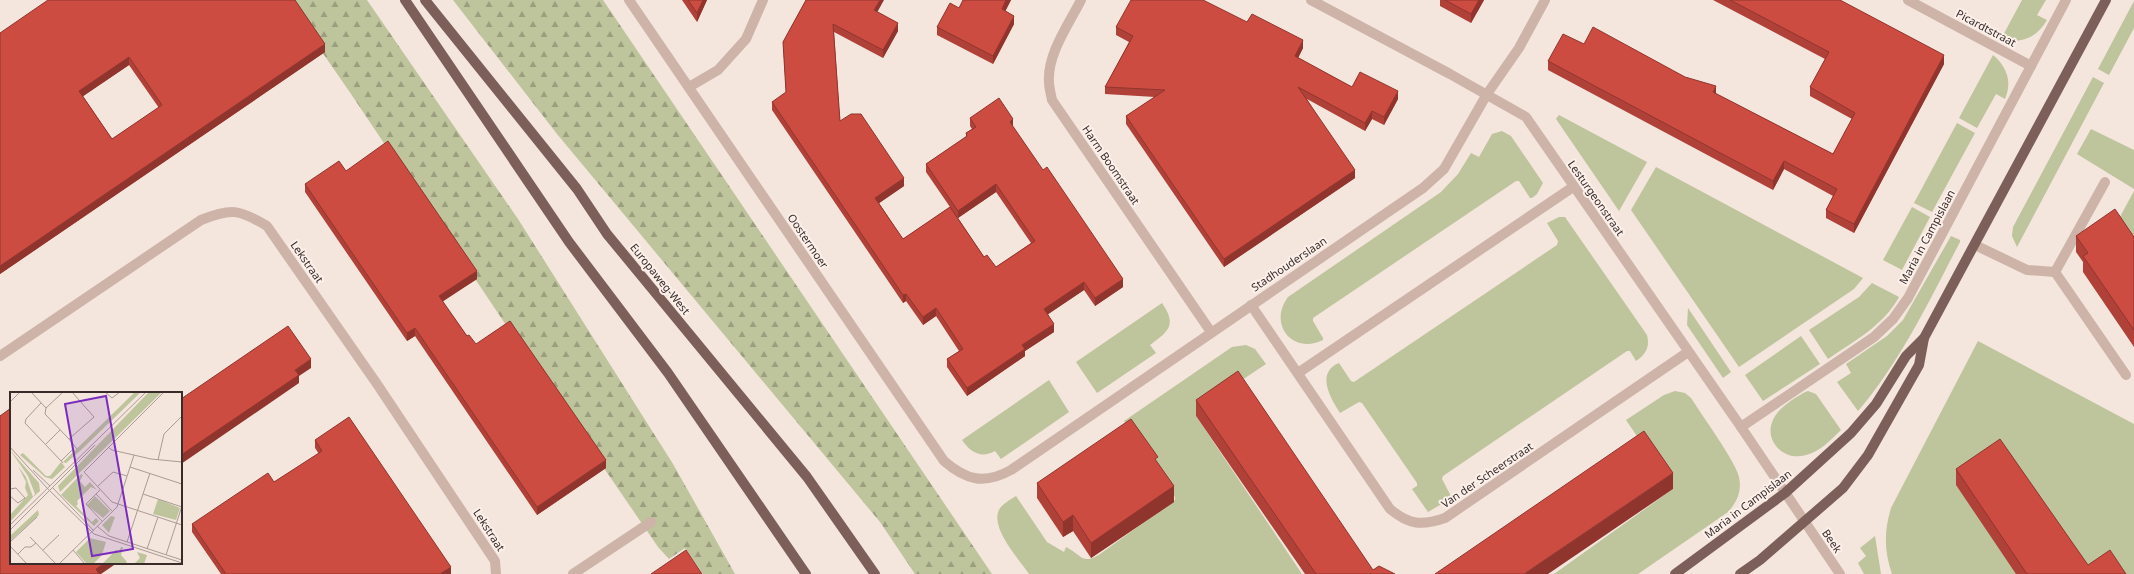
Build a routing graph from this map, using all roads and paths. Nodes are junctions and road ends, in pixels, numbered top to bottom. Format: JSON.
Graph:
{"nodes":[{"id":1,"x":405,"y":0,"type":"edge"},
{"id":2,"x":425,"y":0,"type":"edge"},
{"id":3,"x":629,"y":0,"type":"edge"},
{"id":4,"x":762,"y":0,"type":"edge"},
{"id":5,"x":1081,"y":0,"type":"edge"},
{"id":6,"x":1311,"y":0,"type":"edge"},
{"id":7,"x":1545,"y":0,"type":"edge"},
{"id":8,"x":1908,"y":0,"type":"edge"},
{"id":9,"x":2066,"y":0,"type":"edge"},
{"id":10,"x":2106,"y":0,"type":"edge"},
{"id":11,"x":2031,"y":66,"type":"junction"},
{"id":12,"x":689,"y":87,"type":"junction"},
{"id":13,"x":1487,"y":94,"type":"junction"},
{"id":14,"x":2105,"y":182,"type":"dead end"},
{"id":15,"x":1573,"y":187,"type":"junction"},
{"id":16,"x":1975,"y":246,"type":"junction"},
{"id":17,"x":2055,"y":272,"type":"junction"},
{"id":18,"x":1251,"y":305,"type":"junction"},
{"id":19,"x":1211,"y":332,"type":"junction"},
{"id":20,"x":1924,"y":338,"type":"junction"},
{"id":21,"x":1688,"y":352,"type":"junction"},
{"id":22,"x":0,"y":356,"type":"edge"},
{"id":23,"x":1298,"y":373,"type":"junction"},
{"id":24,"x":2126,"y":375,"type":"dead end"},
{"id":25,"x":1741,"y":427,"type":"junction"},
{"id":26,"x":980,"y":480,"type":"joint"},
{"id":27,"x":1785,"y":494,"type":"junction"},
{"id":28,"x":651,"y":522,"type":"dead end"},
{"id":29,"x":1805,"y":522,"type":"junction"},
{"id":30,"x":496,"y":574,"type":"edge"},
{"id":31,"x":573,"y":574,"type":"edge"},
{"id":32,"x":806,"y":574,"type":"edge"},
{"id":33,"x":875,"y":574,"type":"edge"},
{"id":34,"x":1675,"y":574,"type":"edge"},
{"id":35,"x":1740,"y":574,"type":"edge"},
{"id":36,"x":1840,"y":574,"type":"edge"}],
"edges":[{"from":1,"to":32,"type":"main road"},
{"from":2,"to":33,"type":"main road","name":"Europaweg-West"},
{"from":3,"to":12,"type":"street","name":"Oostermoer"},
{"from":4,"to":12,"type":"street"},
{"from":5,"to":19,"type":"street","name":"Harm Boomstraat"},
{"from":6,"to":13,"type":"street","name":"Lesturgeonstraat"},
{"from":7,"to":13,"type":"street","name":"Stadhouderslaan"},
{"from":8,"to":11,"type":"street","name":"Picardtstraat"},
{"from":9,"to":11,"type":"street","name":"Maria in Campislaan"},
{"from":10,"to":16,"type":"main road","name":"Maria in Campislaan"},
{"from":11,"to":25,"type":"street","name":"Maria in Campislaan"},
{"from":12,"to":26,"type":"street","name":"Oostermoer"},
{"from":13,"to":15,"type":"street","name":"Lesturgeonstraat"},
{"from":13,"to":18,"type":"street","name":"Stadhouderslaan"},
{"from":14,"to":17,"type":"street"},
{"from":15,"to":21,"type":"street","name":"Lesturgeonstraat"},
{"from":15,"to":23,"type":"street"},
{"from":16,"to":17,"type":"street"},
{"from":16,"to":20,"type":"main road","name":"Maria in Campislaan"},
{"from":17,"to":24,"type":"street"},
{"from":18,"to":19,"type":"street","name":"Stadhouderslaan"},
{"from":18,"to":23,"type":"street","name":"Van der Scheerstraat"},
{"from":19,"to":26,"type":"street","name":"Stadhouderslaan"},
{"from":20,"to":27,"type":"main road","name":"Maria in Campislaan"},
{"from":20,"to":29,"type":"main road","name":"Maria in Campislaan"},
{"from":21,"to":23,"type":"street","name":"Van der Scheerstraat"},
{"from":21,"to":25,"type":"street","name":"Lesturgeonstraat"},
{"from":22,"to":30,"type":"street","name":"Lekstraat"},
{"from":25,"to":27,"type":"street","name":"Lesturgeonstraat"},
{"from":27,"to":29,"type":"street","name":"Beek"},
{"from":27,"to":34,"type":"main road","name":"Maria in Campislaan"},
{"from":28,"to":31,"type":"street"},
{"from":29,"to":35,"type":"main road","name":"Maria in Campislaan"},
{"from":29,"to":36,"type":"street","name":"Beek"}]}
